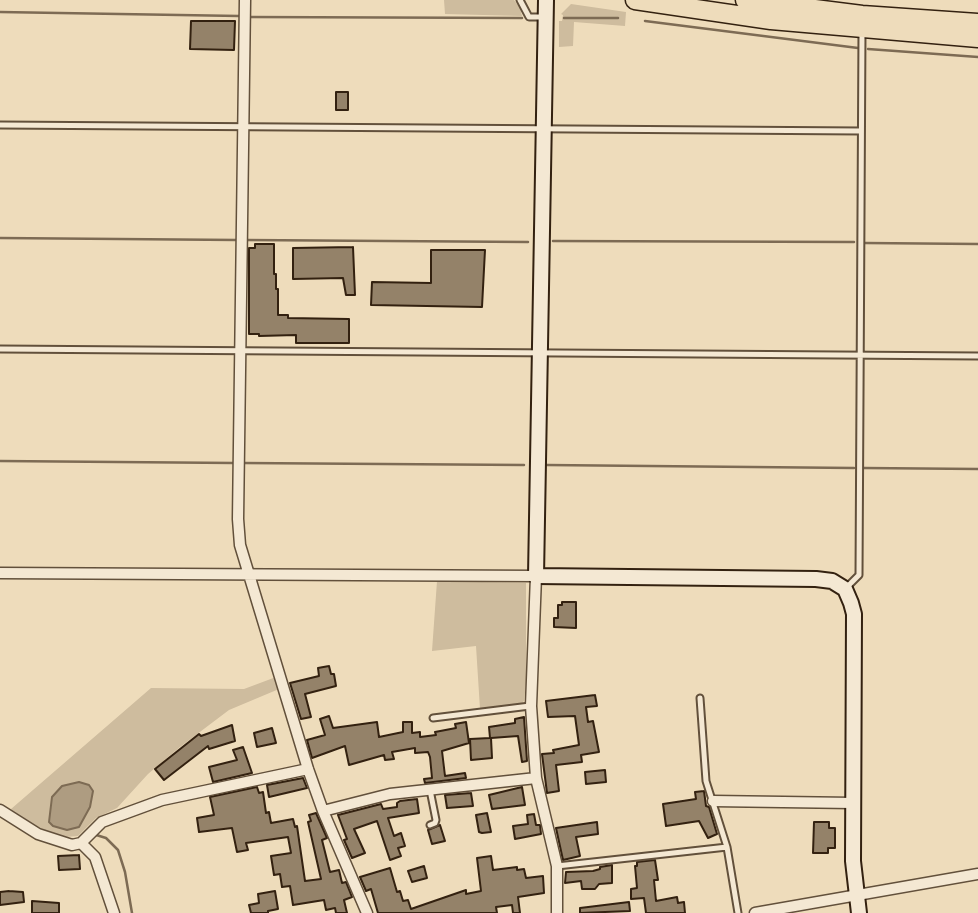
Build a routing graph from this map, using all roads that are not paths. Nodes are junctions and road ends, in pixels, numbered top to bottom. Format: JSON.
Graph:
{"nodes":[{"id":1,"x":245,"y":0,"type":"edge"},
{"id":2,"x":520,"y":0,"type":"edge"},
{"id":3,"x":547,"y":0,"type":"edge"},
{"id":4,"x":635,"y":0,"type":"edge"},
{"id":5,"x":745,"y":0,"type":"edge"},
{"id":6,"x":547,"y":17,"type":"junction"},
{"id":7,"x":978,"y":23,"type":"edge"},
{"id":8,"x":862,"y":29,"type":"junction"},
{"id":9,"x":978,"y":38,"type":"edge"},
{"id":10,"x":0,"y":125,"type":"edge"},
{"id":11,"x":242,"y":126,"type":"junction"},
{"id":12,"x":544,"y":128,"type":"junction"},
{"id":13,"x":861,"y":131,"type":"junction"},
{"id":14,"x":0,"y":349,"type":"edge"},
{"id":15,"x":240,"y":351,"type":"junction"},
{"id":16,"x":539,"y":352,"type":"junction"},
{"id":17,"x":861,"y":355,"type":"junction"},
{"id":18,"x":978,"y":356,"type":"edge"},
{"id":19,"x":0,"y":573,"type":"edge"},
{"id":20,"x":248,"y":575,"type":"junction"},
{"id":21,"x":536,"y":576,"type":"junction"},
{"id":22,"x":845,"y":589,"type":"junction"},
{"id":23,"x":700,"y":698,"type":"dead end"},
{"id":24,"x":531,"y":706,"type":"junction"},
{"id":25,"x":433,"y":718,"type":"dead end"},
{"id":26,"x":308,"y":769,"type":"junction"},
{"id":27,"x":536,"y":778,"type":"junction"},
{"id":28,"x":430,"y":790,"type":"junction"},
{"id":29,"x":713,"y":801,"type":"junction"},
{"id":30,"x":852,"y":803,"type":"junction"},
{"id":31,"x":0,"y":810,"type":"edge"},
{"id":32,"x":323,"y":811,"type":"junction"},
{"id":33,"x":430,"y":825,"type":"dead end"},
{"id":34,"x":81,"y":843,"type":"junction"},
{"id":35,"x":727,"y":847,"type":"junction"},
{"id":36,"x":557,"y":866,"type":"junction"},
{"id":37,"x":978,"y":874,"type":"edge"},
{"id":38,"x":856,"y":895,"type":"junction"},
{"id":39,"x":114,"y":913,"type":"edge"},
{"id":40,"x":367,"y":913,"type":"edge"},
{"id":41,"x":557,"y":913,"type":"edge"},
{"id":42,"x":738,"y":913,"type":"edge"},
{"id":43,"x":755,"y":913,"type":"edge"},
{"id":44,"x":859,"y":913,"type":"edge"}],
"edges":[{"from":1,"to":11,"type":"street"},
{"from":2,"to":6,"type":"lane"},
{"from":3,"to":6,"type":"street"},
{"from":4,"to":8,"type":"highway"},
{"from":5,"to":7,"type":"highway"},
{"from":6,"to":12,"type":"street"},
{"from":8,"to":9,"type":"highway"},
{"from":8,"to":13,"type":"lane"},
{"from":10,"to":11,"type":"lane"},
{"from":11,"to":12,"type":"lane"},
{"from":11,"to":15,"type":"street"},
{"from":12,"to":13,"type":"lane"},
{"from":12,"to":16,"type":"street"},
{"from":13,"to":17,"type":"lane"},
{"from":14,"to":15,"type":"lane"},
{"from":15,"to":16,"type":"lane"},
{"from":15,"to":20,"type":"street"},
{"from":16,"to":17,"type":"lane"},
{"from":16,"to":21,"type":"street"},
{"from":17,"to":18,"type":"lane"},
{"from":17,"to":22,"type":"lane"},
{"from":19,"to":20,"type":"street"},
{"from":20,"to":21,"type":"street"},
{"from":20,"to":26,"type":"street"},
{"from":21,"to":22,"type":"street"},
{"from":21,"to":24,"type":"street"},
{"from":22,"to":30,"type":"street"},
{"from":23,"to":29,"type":"lane"},
{"from":24,"to":25,"type":"lane"},
{"from":24,"to":27,"type":"street"},
{"from":26,"to":32,"type":"street"},
{"from":26,"to":34,"type":"street"},
{"from":27,"to":28,"type":"street"},
{"from":27,"to":36,"type":"street"},
{"from":28,"to":32,"type":"street"},
{"from":28,"to":33,"type":"lane"},
{"from":29,"to":30,"type":"street"},
{"from":29,"to":35,"type":"lane"},
{"from":30,"to":38,"type":"street"},
{"from":31,"to":34,"type":"street"},
{"from":32,"to":40,"type":"street"},
{"from":34,"to":39,"type":"street"},
{"from":35,"to":36,"type":"lane"},
{"from":35,"to":42,"type":"lane"},
{"from":36,"to":41,"type":"street"},
{"from":37,"to":38,"type":"street"},
{"from":38,"to":43,"type":"street"},
{"from":38,"to":44,"type":"street"}]}
